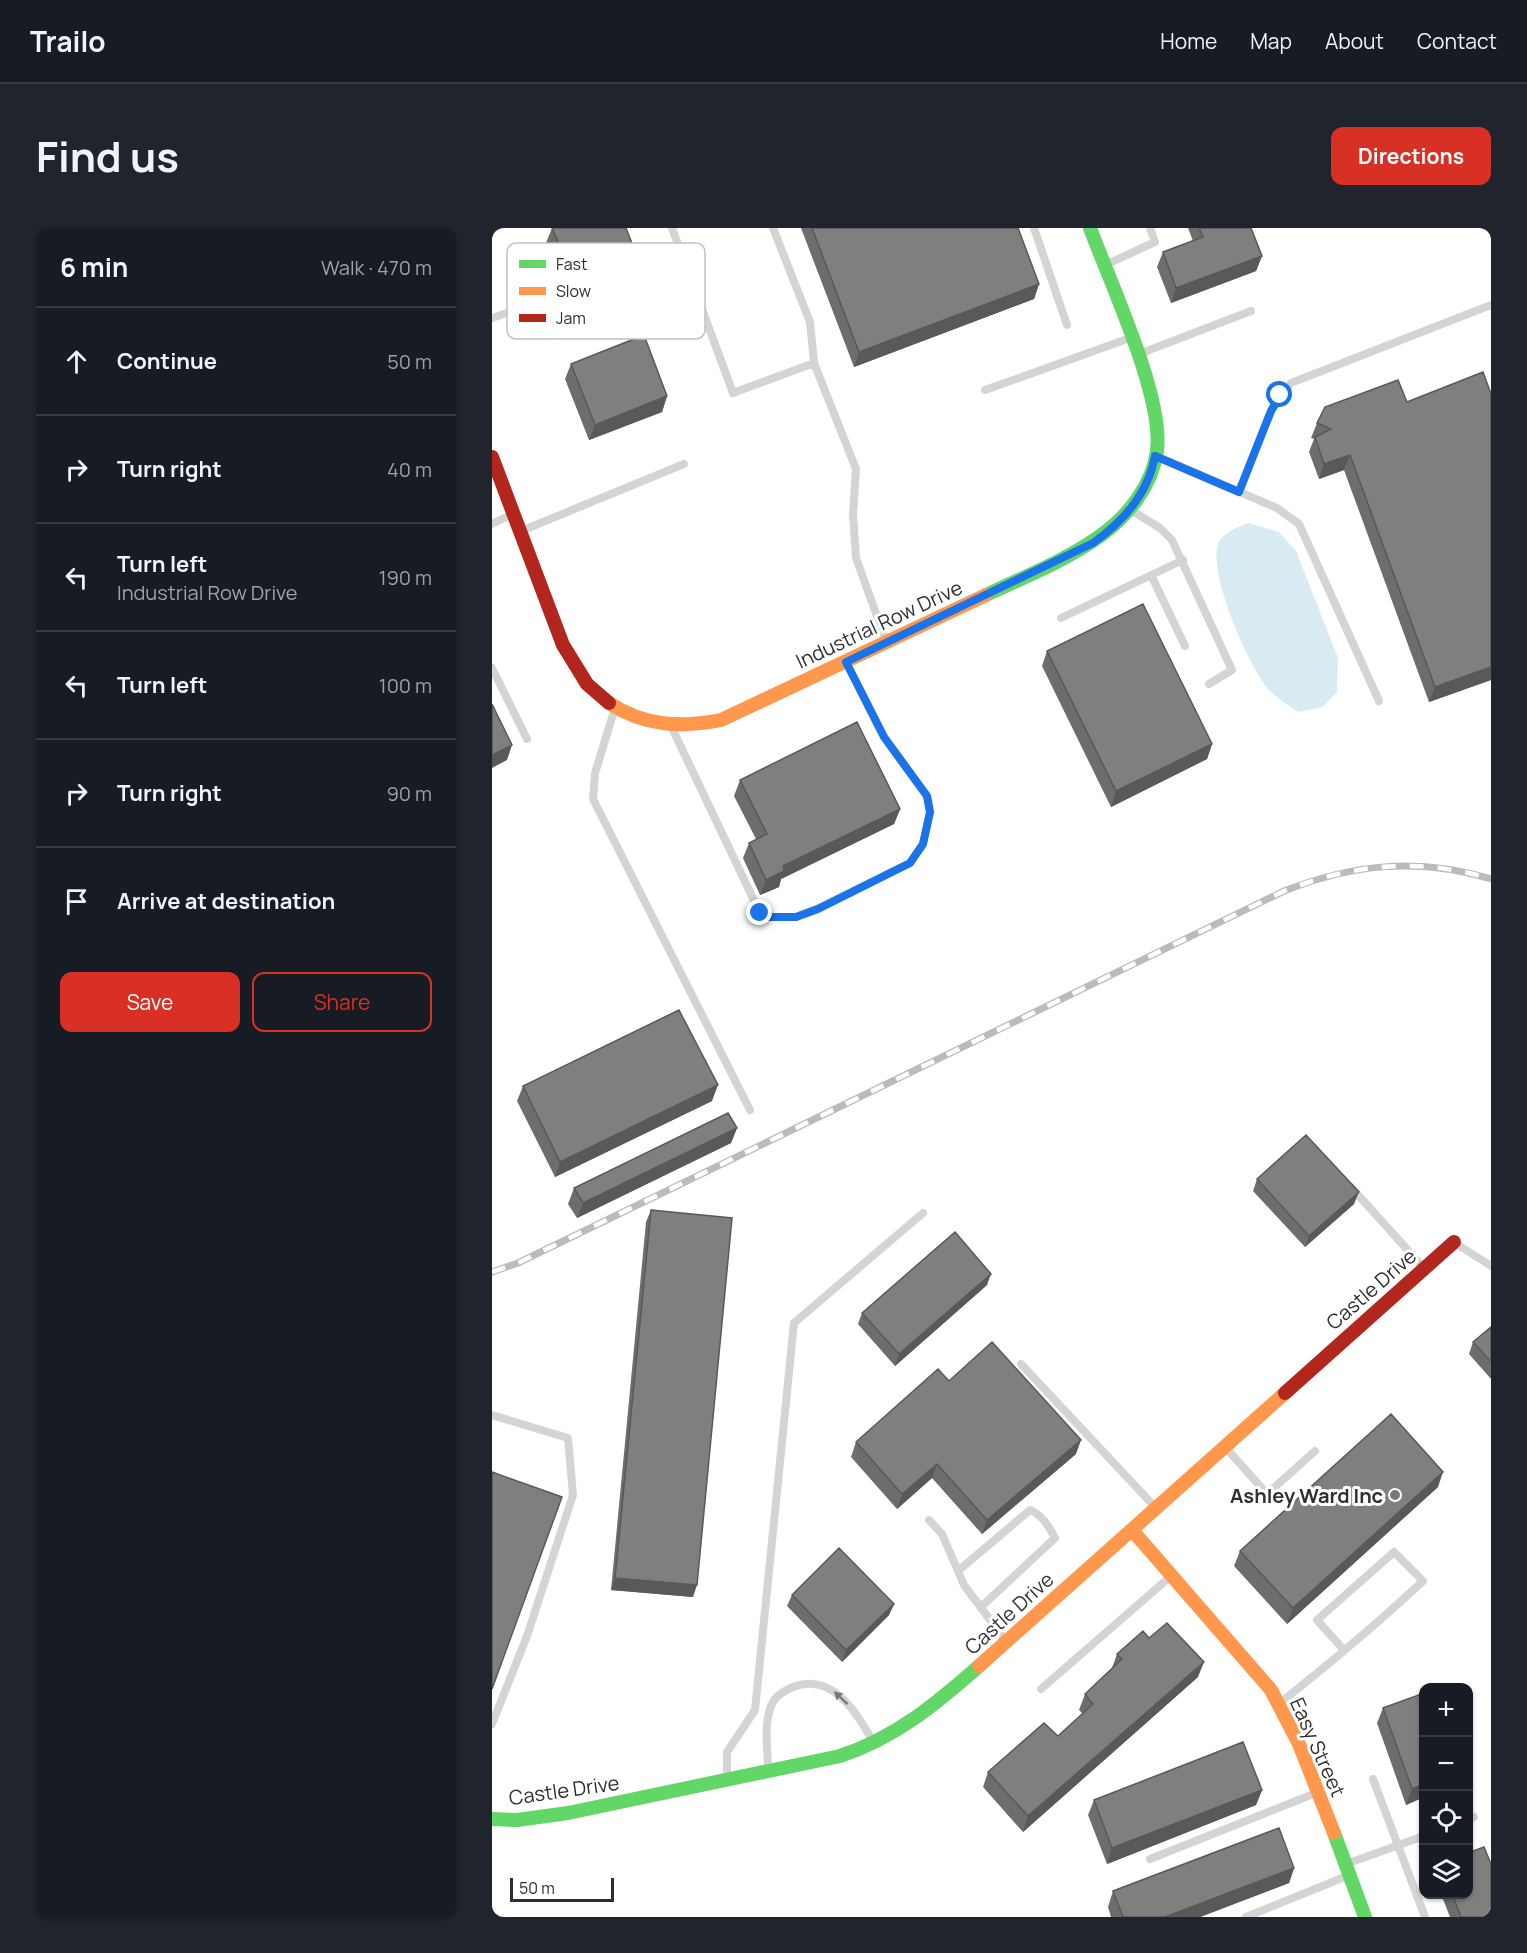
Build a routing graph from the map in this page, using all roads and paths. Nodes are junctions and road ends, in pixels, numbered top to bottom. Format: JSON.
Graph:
{"nodes":[{"id":1,"x":672,"y":228,"type":"edge"},
{"id":2,"x":773,"y":228,"type":"edge"},
{"id":3,"x":1034,"y":228,"type":"edge"},
{"id":4,"x":1090,"y":228,"type":"edge"},
{"id":5,"x":1150,"y":228,"type":"edge"},
{"id":6,"x":678,"y":243,"type":"edge"},
{"id":7,"x":1104,"y":266,"type":"junction"},
{"id":8,"x":1491,"y":305,"type":"edge"},
{"id":9,"x":1251,"y":311,"type":"dead end"},
{"id":10,"x":507,"y":313,"type":"edge"},
{"id":11,"x":705,"y":317,"type":"edge"},
{"id":12,"x":492,"y":318,"type":"edge"},
{"id":13,"x":1067,"y":325,"type":"dead end"},
{"id":14,"x":1131,"y":337,"type":"junction"},
{"id":15,"x":1137,"y":355,"type":"junction"},
{"id":16,"x":814,"y":363,"type":"junction"},
{"id":17,"x":985,"y":390,"type":"dead end"},
{"id":18,"x":1155,"y":456,"type":"junction"},
{"id":19,"x":492,"y":457,"type":"edge"},
{"id":20,"x":684,"y":464,"type":"dead end"},
{"id":21,"x":1239,"y":492,"type":"junction"},
{"id":22,"x":1131,"y":510,"type":"junction"},
{"id":23,"x":513,"y":514,"type":"junction"},
{"id":24,"x":492,"y":524,"type":"edge"},
{"id":25,"x":520,"y":531,"type":"junction"},
{"id":26,"x":1183,"y":560,"type":"junction"},
{"id":27,"x":1151,"y":575,"type":"junction"},
{"id":28,"x":1061,"y":618,"type":"dead end"},
{"id":29,"x":887,"y":642,"type":"junction"},
{"id":30,"x":1185,"y":646,"type":"dead end"},
{"id":31,"x":846,"y":662,"type":"junction"},
{"id":32,"x":492,"y":668,"type":"edge"},
{"id":33,"x":1209,"y":684,"type":"dead end"},
{"id":34,"x":1379,"y":700,"type":"dead end"},
{"id":35,"x":615,"y":707,"type":"junction"},
{"id":36,"x":672,"y":727,"type":"junction"},
{"id":37,"x":527,"y":739,"type":"dead end"},
{"id":38,"x":750,"y":1110,"type":"dead end"},
{"id":39,"x":1343,"y":1179,"type":"edge"},
{"id":40,"x":923,"y":1213,"type":"dead end"},
{"id":41,"x":1454,"y":1242,"type":"joint"},
{"id":42,"x":1491,"y":1266,"type":"edge"},
{"id":43,"x":1424,"y":1268,"type":"junction"},
{"id":44,"x":1021,"y":1364,"type":"dead end"},
{"id":45,"x":492,"y":1415,"type":"edge"},
{"id":46,"x":1224,"y":1446,"type":"junction"},
{"id":47,"x":1315,"y":1450,"type":"dead end"},
{"id":48,"x":1156,"y":1508,"type":"junction"},
{"id":49,"x":929,"y":1520,"type":"dead end"},
{"id":50,"x":1132,"y":1530,"type":"junction"},
{"id":51,"x":958,"y":1571,"type":"junction"},
{"id":52,"x":1172,"y":1575,"type":"junction"},
{"id":53,"x":981,"y":1607,"type":"junction"},
{"id":54,"x":1006,"y":1642,"type":"junction"},
{"id":55,"x":1344,"y":1650,"type":"junction"},
{"id":56,"x":1041,"y":1689,"type":"dead end"},
{"id":57,"x":1279,"y":1704,"type":"junction"},
{"id":58,"x":492,"y":1724,"type":"edge"},
{"id":59,"x":875,"y":1745,"type":"junction"},
{"id":60,"x":768,"y":1772,"type":"junction"},
{"id":61,"x":1372,"y":1779,"type":"dead end"},
{"id":62,"x":727,"y":1780,"type":"junction"},
{"id":63,"x":1317,"y":1792,"type":"junction"},
{"id":64,"x":492,"y":1819,"type":"edge"},
{"id":65,"x":1419,"y":1838,"type":"edge"},
{"id":66,"x":1396,"y":1845,"type":"junction"},
{"id":67,"x":1150,"y":1859,"type":"dead end"},
{"id":68,"x":1347,"y":1870,"type":"junction"},
{"id":69,"x":1246,"y":1917,"type":"edge"},
{"id":70,"x":1365,"y":1917,"type":"edge"},
{"id":71,"x":1425,"y":1917,"type":"edge"}],
"edges":[{"from":1,"to":6,"type":"lane"},
{"from":2,"to":16,"type":"lane"},
{"from":3,"to":13,"type":"lane"},
{"from":4,"to":7,"type":"street","name":"Industrial Row Drive"},
{"from":5,"to":7,"type":"lane"},
{"from":7,"to":14,"type":"street","name":"Industrial Row Drive"},
{"from":8,"to":21,"type":"lane"},
{"from":9,"to":15,"type":"lane"},
{"from":10,"to":12,"type":"lane"},
{"from":11,"to":16,"type":"lane"},
{"from":14,"to":15,"type":"street","name":"Industrial Row Drive"},
{"from":14,"to":17,"type":"lane"},
{"from":15,"to":18,"type":"street","name":"Industrial Row Drive"},
{"from":16,"to":29,"type":"lane"},
{"from":18,"to":21,"type":"lane"},
{"from":18,"to":22,"type":"street","name":"Industrial Row Drive"},
{"from":19,"to":23,"type":"street","name":"Industrial Row Drive"},
{"from":20,"to":25,"type":"lane"},
{"from":21,"to":34,"type":"lane"},
{"from":22,"to":26,"type":"lane"},
{"from":22,"to":29,"type":"street","name":"Industrial Row Drive"},
{"from":23,"to":24,"type":"lane"},
{"from":23,"to":25,"type":"street","name":"Industrial Row Drive"},
{"from":25,"to":35,"type":"street","name":"Industrial Row Drive"},
{"from":26,"to":27,"type":"lane"},
{"from":26,"to":33,"type":"lane"},
{"from":27,"to":28,"type":"lane"},
{"from":27,"to":30,"type":"lane"},
{"from":29,"to":31,"type":"street","name":"Industrial Row Drive"},
{"from":31,"to":36,"type":"street","name":"Industrial Row Drive"},
{"from":31,"to":36,"type":"lane"},
{"from":32,"to":37,"type":"lane"},
{"from":35,"to":36,"type":"street","name":"Industrial Row Drive"},
{"from":35,"to":38,"type":"lane"},
{"from":39,"to":43,"type":"lane"},
{"from":40,"to":62,"type":"lane"},
{"from":41,"to":42,"type":"lane"},
{"from":41,"to":43,"type":"street","name":"Castle Drive"},
{"from":43,"to":46,"type":"street","name":"Castle Drive"},
{"from":44,"to":48,"type":"lane"},
{"from":45,"to":58,"type":"lane"},
{"from":46,"to":47,"type":"lane"},
{"from":46,"to":48,"type":"street","name":"Castle Drive"},
{"from":48,"to":50,"type":"street","name":"Castle Drive"},
{"from":49,"to":51,"type":"lane"},
{"from":50,"to":52,"type":"street","name":"Easy Street"},
{"from":50,"to":54,"type":"street","name":"Castle Drive"},
{"from":51,"to":53,"type":"lane"},
{"from":51,"to":53,"type":"lane"},
{"from":52,"to":56,"type":"lane"},
{"from":52,"to":57,"type":"street","name":"Easy Street"},
{"from":53,"to":54,"type":"lane"},
{"from":54,"to":59,"type":"street","name":"Castle Drive"},
{"from":55,"to":55,"type":"lane"},
{"from":55,"to":57,"type":"lane"},
{"from":57,"to":63,"type":"street","name":"Easy Street"},
{"from":59,"to":60,"type":"street","name":"Castle Drive"},
{"from":59,"to":60,"type":"lane","one_way":true},
{"from":60,"to":62,"type":"street","name":"Castle Drive"},
{"from":61,"to":66,"type":"lane"},
{"from":62,"to":64,"type":"street","name":"Castle Drive"},
{"from":63,"to":67,"type":"lane"},
{"from":63,"to":68,"type":"street","name":"Easy Street"},
{"from":65,"to":66,"type":"lane"},
{"from":66,"to":68,"type":"lane"},
{"from":66,"to":71,"type":"lane"},
{"from":68,"to":69,"type":"lane"},
{"from":68,"to":70,"type":"street","name":"Easy Street"}]}
